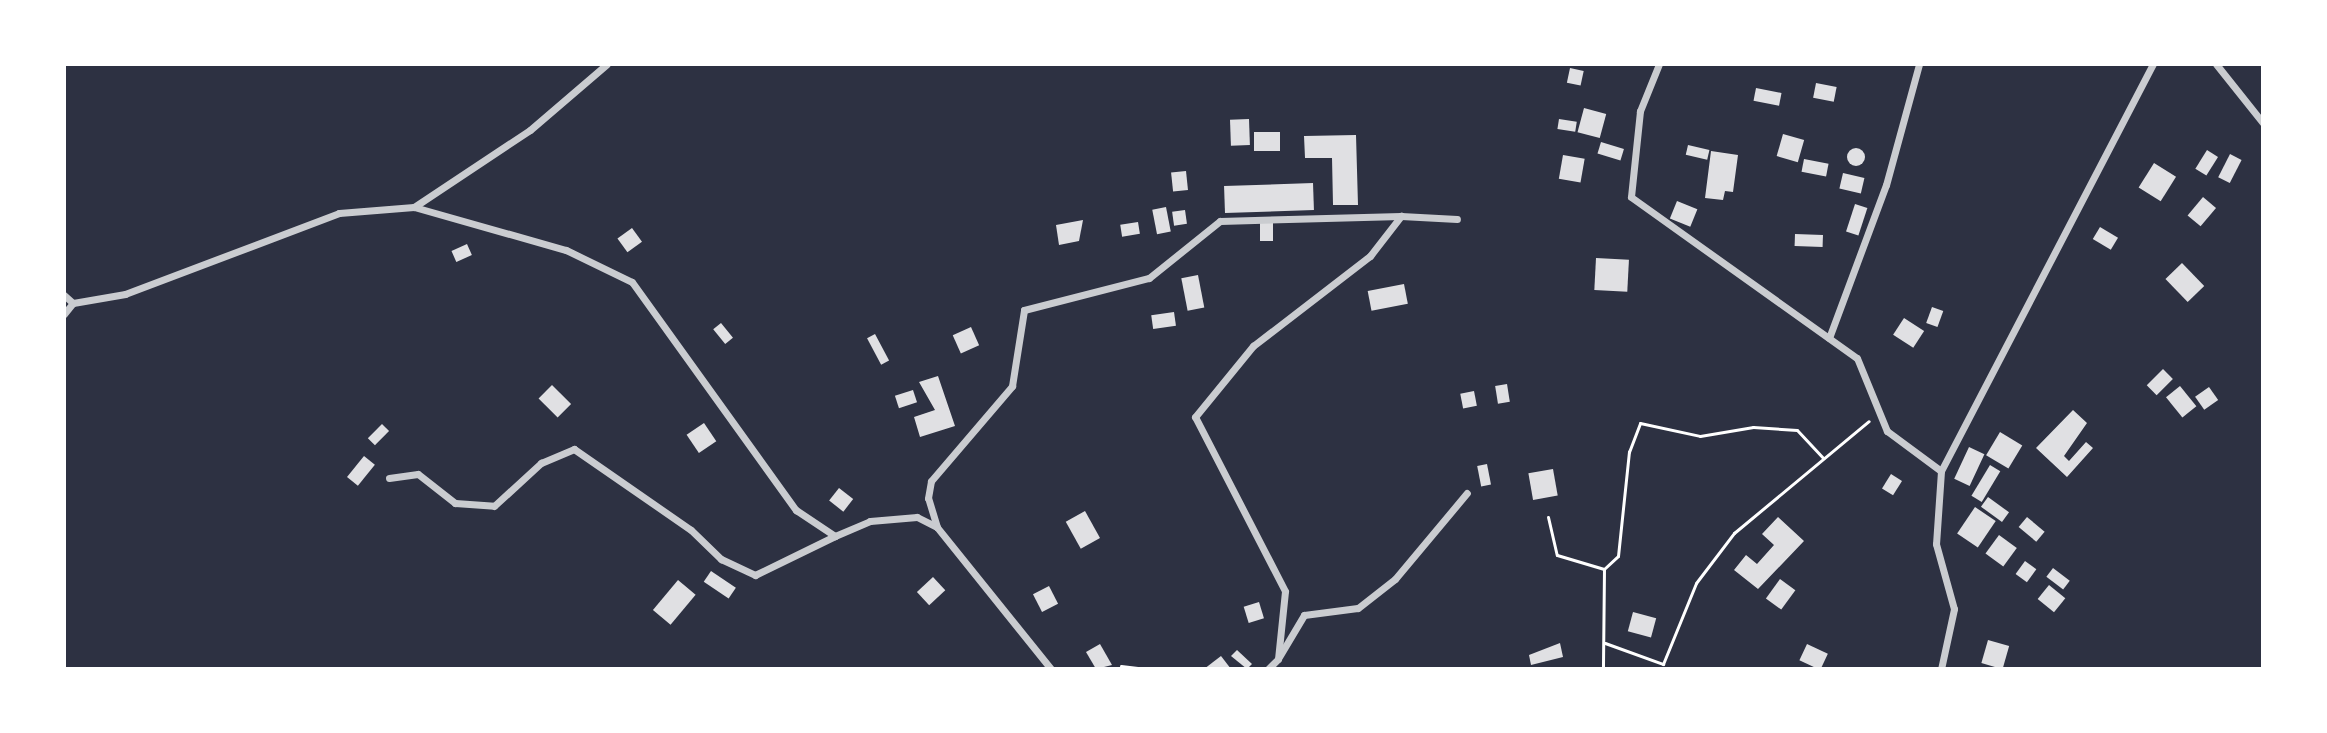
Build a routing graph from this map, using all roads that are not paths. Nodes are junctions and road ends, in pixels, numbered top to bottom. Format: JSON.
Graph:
{"nodes":[{"id":1,"x":607,"y":64,"type":"edge"},
{"id":2,"x":1659,"y":64,"type":"edge"},
{"id":3,"x":1919,"y":64,"type":"edge"},
{"id":4,"x":2153,"y":64,"type":"edge"},
{"id":5,"x":2216,"y":64,"type":"edge"},
{"id":6,"x":2263,"y":123,"type":"edge"},
{"id":7,"x":414,"y":207,"type":"junction"},
{"id":8,"x":1401,"y":216,"type":"junction"},
{"id":9,"x":1457,"y":219,"type":"dead end"},
{"id":10,"x":64,"y":295,"type":"edge"},
{"id":11,"x":73,"y":303,"type":"junction"},
{"id":12,"x":64,"y":314,"type":"edge"},
{"id":13,"x":1829,"y":338,"type":"junction"},
{"id":14,"x":1941,"y":471,"type":"junction"},
{"id":15,"x":389,"y":478,"type":"dead end"},
{"id":16,"x":1467,"y":493,"type":"dead end"},
{"id":17,"x":937,"y":527,"type":"junction"},
{"id":18,"x":835,"y":536,"type":"junction"},
{"id":19,"x":1278,"y":659,"type":"junction"},
{"id":20,"x":1051,"y":669,"type":"edge"},
{"id":21,"x":1268,"y":669,"type":"edge"},
{"id":22,"x":1941,"y":669,"type":"edge"}],
"edges":[{"from":1,"to":7,"type":"street"},
{"from":2,"to":13,"type":"street"},
{"from":3,"to":13,"type":"street"},
{"from":4,"to":14,"type":"street"},
{"from":5,"to":6,"type":"street"},
{"from":7,"to":11,"type":"street"},
{"from":7,"to":18,"type":"street"},
{"from":8,"to":9,"type":"street"},
{"from":8,"to":17,"type":"street"},
{"from":8,"to":19,"type":"street"},
{"from":10,"to":11,"type":"street"},
{"from":11,"to":12,"type":"street"},
{"from":13,"to":14,"type":"street"},
{"from":14,"to":22,"type":"street"},
{"from":15,"to":18,"type":"street"},
{"from":16,"to":19,"type":"street"},
{"from":17,"to":18,"type":"street"},
{"from":17,"to":20,"type":"street"},
{"from":19,"to":21,"type":"street"}]}
